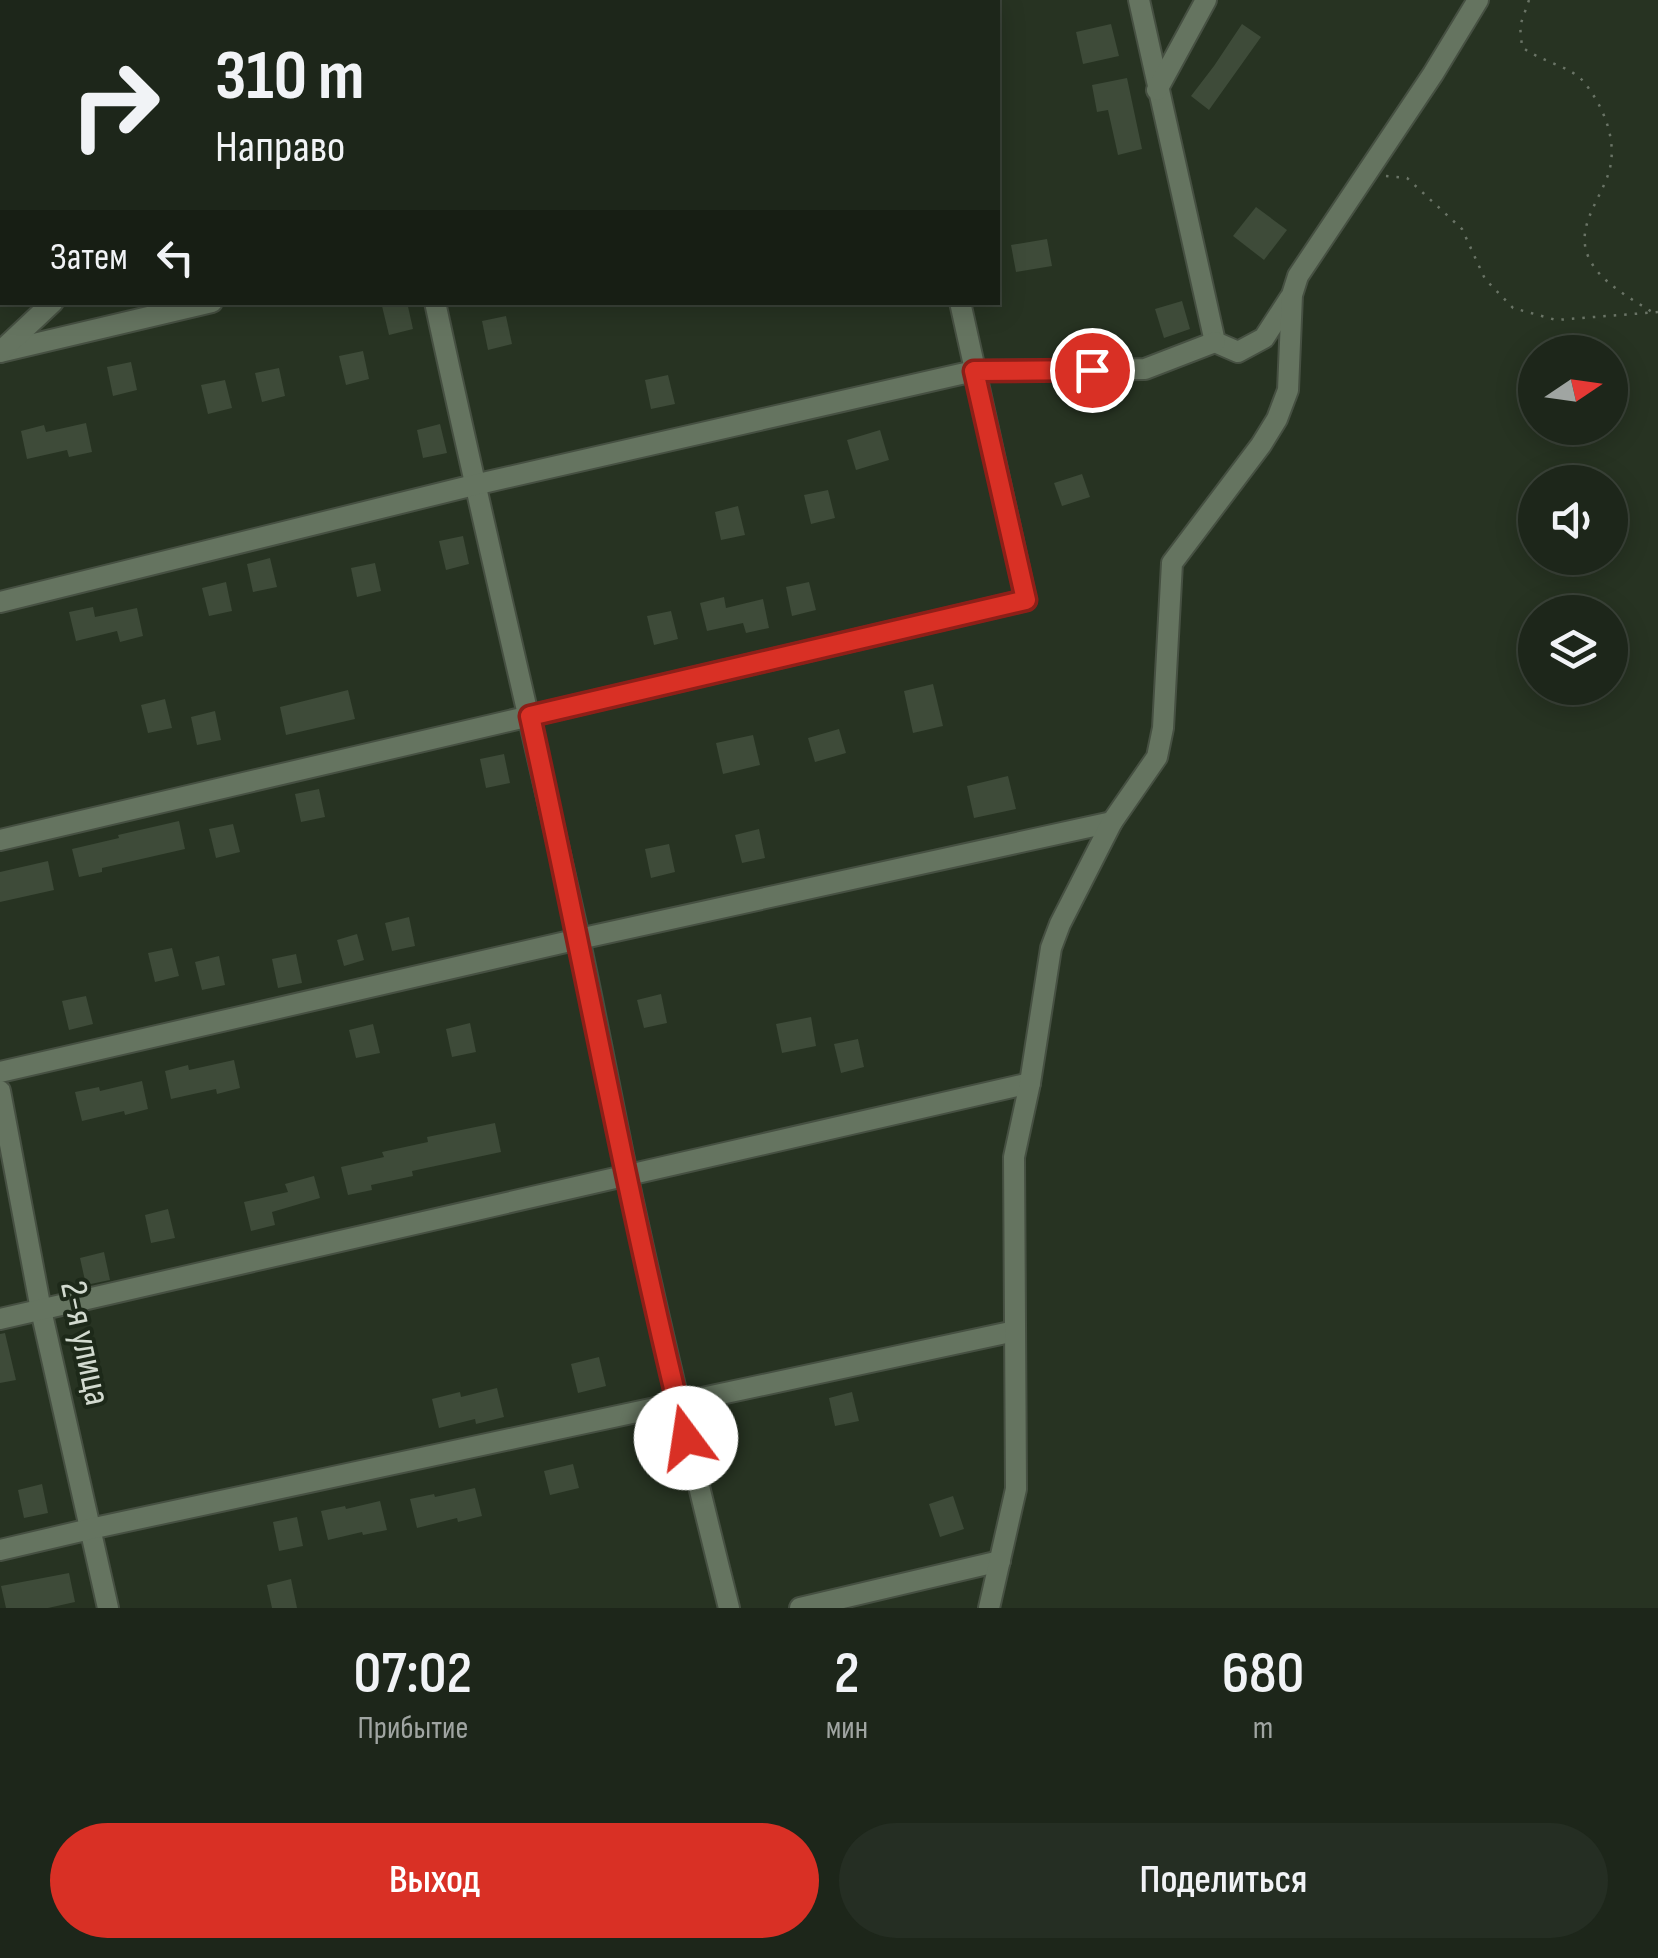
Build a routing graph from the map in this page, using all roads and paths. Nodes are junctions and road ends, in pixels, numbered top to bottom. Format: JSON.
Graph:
{"nodes":[{"id":1,"x":1139,"y":0,"type":"edge"},
{"id":2,"x":1206,"y":0,"type":"edge"},
{"id":3,"x":1478,"y":0,"type":"edge"},
{"id":4,"x":1529,"y":0,"type":"edge"},
{"id":5,"x":1158,"y":90,"type":"junction"},
{"id":6,"x":1365,"y":178,"type":"junction"},
{"id":7,"x":1292,"y":295,"type":"junction"},
{"id":8,"x":50,"y":305,"type":"edge"},
{"id":9,"x":199,"y":305,"type":"edge"},
{"id":10,"x":436,"y":305,"type":"edge"},
{"id":11,"x":961,"y":305,"type":"edge"},
{"id":12,"x":1652,"y":312,"type":"junction"},
{"id":13,"x":1658,"y":312,"type":"edge"},
{"id":14,"x":1214,"y":342,"type":"junction"},
{"id":15,"x":0,"y":352,"type":"edge"},
{"id":16,"x":974,"y":371,"type":"junction"},
{"id":17,"x":474,"y":485,"type":"junction"},
{"id":18,"x":0,"y":602,"type":"edge"},
{"id":19,"x":530,"y":716,"type":"junction"},
{"id":20,"x":1112,"y":822,"type":"junction"},
{"id":21,"x":0,"y":840,"type":"edge"},
{"id":22,"x":579,"y":939,"type":"junction"},
{"id":23,"x":0,"y":1072,"type":"edge"},
{"id":24,"x":1030,"y":1083,"type":"junction"},
{"id":25,"x":0,"y":1091,"type":"edge"},
{"id":26,"x":627,"y":1176,"type":"junction"},
{"id":27,"x":41,"y":1310,"type":"junction"},
{"id":28,"x":0,"y":1319,"type":"edge"},
{"id":29,"x":1015,"y":1332,"type":"junction"},
{"id":30,"x":678,"y":1403,"type":"junction"},
{"id":31,"x":90,"y":1528,"type":"junction"},
{"id":32,"x":0,"y":1550,"type":"edge"},
{"id":33,"x":1000,"y":1561,"type":"junction"},
{"id":34,"x":108,"y":1608,"type":"edge"},
{"id":35,"x":729,"y":1608,"type":"edge"},
{"id":36,"x":800,"y":1608,"type":"edge"},
{"id":37,"x":988,"y":1608,"type":"edge"}],
"edges":[{"from":1,"to":5,"type":"street"},
{"from":2,"to":5,"type":"street"},
{"from":3,"to":6,"type":"street"},
{"from":4,"to":12,"type":"path"},
{"from":5,"to":14,"type":"street"},
{"from":6,"to":7,"type":"street"},
{"from":6,"to":12,"type":"path"},
{"from":7,"to":14,"type":"street"},
{"from":7,"to":20,"type":"street"},
{"from":8,"to":15,"type":"street"},
{"from":9,"to":15,"type":"street"},
{"from":10,"to":17,"type":"street"},
{"from":11,"to":16,"type":"street"},
{"from":12,"to":13,"type":"path"},
{"from":14,"to":16,"type":"street"},
{"from":16,"to":17,"type":"street"},
{"from":16,"to":19,"type":"street"},
{"from":17,"to":18,"type":"street"},
{"from":17,"to":19,"type":"street"},
{"from":19,"to":21,"type":"street"},
{"from":19,"to":22,"type":"street"},
{"from":20,"to":22,"type":"street"},
{"from":20,"to":24,"type":"street"},
{"from":22,"to":23,"type":"street"},
{"from":22,"to":26,"type":"street"},
{"from":24,"to":26,"type":"street"},
{"from":24,"to":29,"type":"street"},
{"from":25,"to":27,"type":"street","name":"2-я улица"},
{"from":26,"to":27,"type":"street"},
{"from":26,"to":30,"type":"street"},
{"from":27,"to":28,"type":"street"},
{"from":27,"to":31,"type":"street","name":"2-я улица"},
{"from":29,"to":30,"type":"street"},
{"from":29,"to":33,"type":"street"},
{"from":30,"to":31,"type":"street"},
{"from":30,"to":35,"type":"street"},
{"from":31,"to":32,"type":"street"},
{"from":31,"to":34,"type":"street","name":"2-я улица"},
{"from":33,"to":36,"type":"street"},
{"from":33,"to":37,"type":"street"}]}
